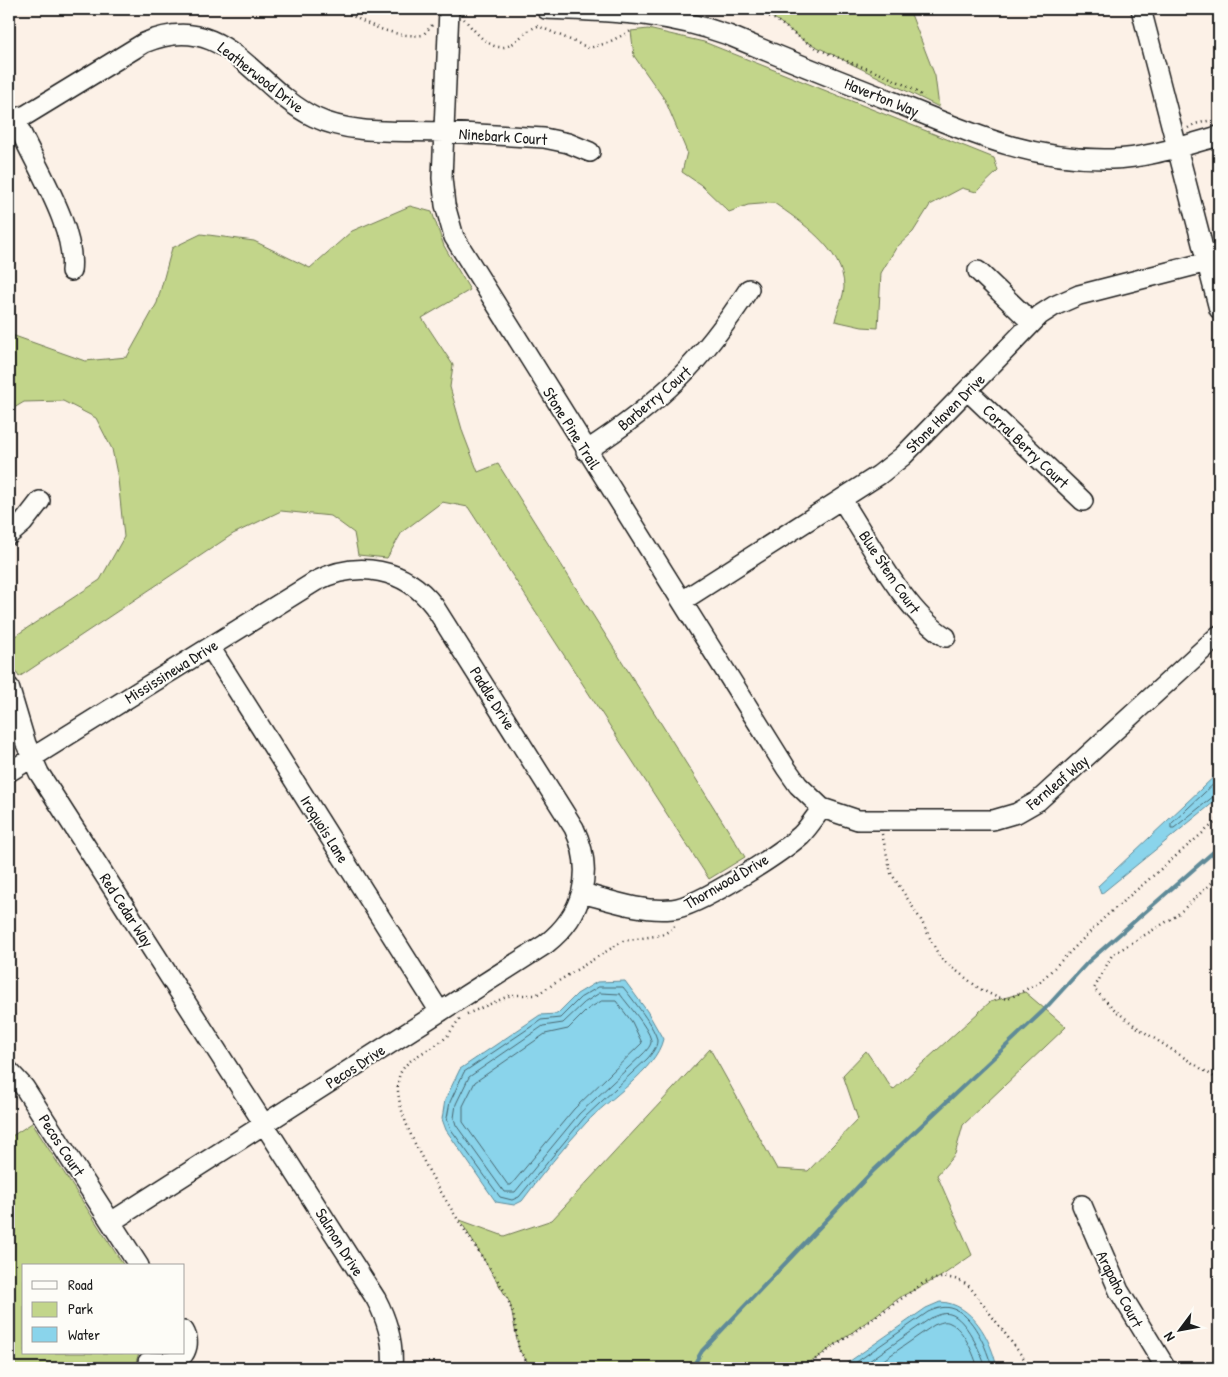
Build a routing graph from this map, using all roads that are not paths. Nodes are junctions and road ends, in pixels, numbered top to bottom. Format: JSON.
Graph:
{"nodes":[{"id":1,"x":546,"y":9,"type":"edge"},
{"id":2,"x":1141,"y":9,"type":"edge"},
{"id":3,"x":618,"y":10,"type":"edge"},
{"id":4,"x":449,"y":13,"type":"edge"},
{"id":5,"x":12,"y":120,"type":"edge"},
{"id":6,"x":1218,"y":128,"type":"edge"},
{"id":7,"x":444,"y":132,"type":"junction"},
{"id":8,"x":1174,"y":139,"type":"junction"},
{"id":9,"x":590,"y":152,"type":"dead end"},
{"id":10,"x":1213,"y":260,"type":"edge"},
{"id":11,"x":71,"y":271,"type":"dead end"},
{"id":12,"x":978,"y":271,"type":"dead end"},
{"id":13,"x":749,"y":289,"type":"dead end"},
{"id":14,"x":1219,"y":309,"type":"edge"},
{"id":15,"x":1032,"y":323,"type":"junction"},
{"id":16,"x":968,"y":391,"type":"junction"},
{"id":17,"x":586,"y":451,"type":"junction"},
{"id":18,"x":842,"y":500,"type":"junction"},
{"id":19,"x":40,"y":501,"type":"dead end"},
{"id":20,"x":1083,"y":502,"type":"dead end"},
{"id":21,"x":9,"y":535,"type":"edge"},
{"id":22,"x":335,"y":572,"type":"joint"},
{"id":23,"x":682,"y":601,"type":"junction"},
{"id":24,"x":1219,"y":634,"type":"edge"},
{"id":25,"x":946,"y":636,"type":"dead end"},
{"id":26,"x":210,"y":647,"type":"junction"},
{"id":27,"x":9,"y":687,"type":"edge"},
{"id":28,"x":31,"y":758,"type":"junction"},
{"id":29,"x":9,"y":772,"type":"edge"},
{"id":30,"x":822,"y":808,"type":"junction"},
{"id":31,"x":582,"y":893,"type":"junction"},
{"id":32,"x":440,"y":1012,"type":"junction"},
{"id":33,"x":9,"y":1071,"type":"edge"},
{"id":34,"x":264,"y":1124,"type":"junction"},
{"id":35,"x":1082,"y":1205,"type":"dead end"},
{"id":36,"x":111,"y":1222,"type":"junction"},
{"id":37,"x":138,"y":1264,"type":"edge"},
{"id":38,"x":185,"y":1334,"type":"edge"},
{"id":39,"x":185,"y":1351,"type":"edge"},
{"id":40,"x":183,"y":1354,"type":"edge"},
{"id":41,"x":147,"y":1361,"type":"edge"},
{"id":42,"x":392,"y":1368,"type":"edge"},
{"id":43,"x":1166,"y":1368,"type":"edge"}],
"edges":[{"from":1,"to":3,"type":"street","name":"Haverton Way"},
{"from":2,"to":8,"type":"street"},
{"from":3,"to":8,"type":"street","name":"Haverton Way"},
{"from":4,"to":7,"type":"street","name":"Stone Pine Trail"},
{"from":5,"to":7,"type":"street","name":"Leatherwood Drive"},
{"from":5,"to":11,"type":"street"},
{"from":6,"to":8,"type":"street","name":"Haverton Way"},
{"from":7,"to":9,"type":"street","name":"Ninebark Court"},
{"from":7,"to":17,"type":"street","name":"Stone Pine Trail"},
{"from":8,"to":10,"type":"street"},
{"from":10,"to":14,"type":"street"},
{"from":10,"to":15,"type":"street","name":"Stone Haven Drive"},
{"from":12,"to":15,"type":"street"},
{"from":13,"to":17,"type":"street","name":"Barberry Court"},
{"from":15,"to":16,"type":"street","name":"Stone Haven Drive"},
{"from":16,"to":18,"type":"street","name":"Stone Haven Drive"},
{"from":16,"to":20,"type":"street","name":"Corral Berry Court"},
{"from":17,"to":23,"type":"street","name":"Stone Pine Trail"},
{"from":18,"to":23,"type":"street","name":"Stone Haven Drive"},
{"from":18,"to":25,"type":"street","name":"Blue Stem Court"},
{"from":19,"to":21,"type":"street"},
{"from":22,"to":26,"type":"street","name":"Mississinewa Drive"},
{"from":22,"to":31,"type":"street","name":"Paddle Drive"},
{"from":23,"to":30,"type":"street","name":"Stone Pine Trail"},
{"from":24,"to":30,"type":"street","name":"Fernleaf Way"},
{"from":26,"to":28,"type":"street","name":"Mississinewa Drive"},
{"from":26,"to":32,"type":"street","name":"Iroquois Lane"},
{"from":27,"to":28,"type":"street","name":"Red Cedar Way"},
{"from":28,"to":29,"type":"street","name":"Mississinewa Drive"},
{"from":28,"to":34,"type":"street","name":"Red Cedar Way"},
{"from":30,"to":31,"type":"street","name":"Thornwood Drive"},
{"from":31,"to":32,"type":"street","name":"Pecos Drive"},
{"from":32,"to":34,"type":"street","name":"Pecos Drive"},
{"from":33,"to":36,"type":"street","name":"Pecos Court"},
{"from":34,"to":36,"type":"street","name":"Pecos Drive"},
{"from":34,"to":42,"type":"street","name":"Salmon Drive"},
{"from":35,"to":43,"type":"street","name":"Arapaho Court"},
{"from":36,"to":37,"type":"street","name":"Pecos Court"},
{"from":38,"to":39,"type":"street"},
{"from":40,"to":41,"type":"street"}]}
